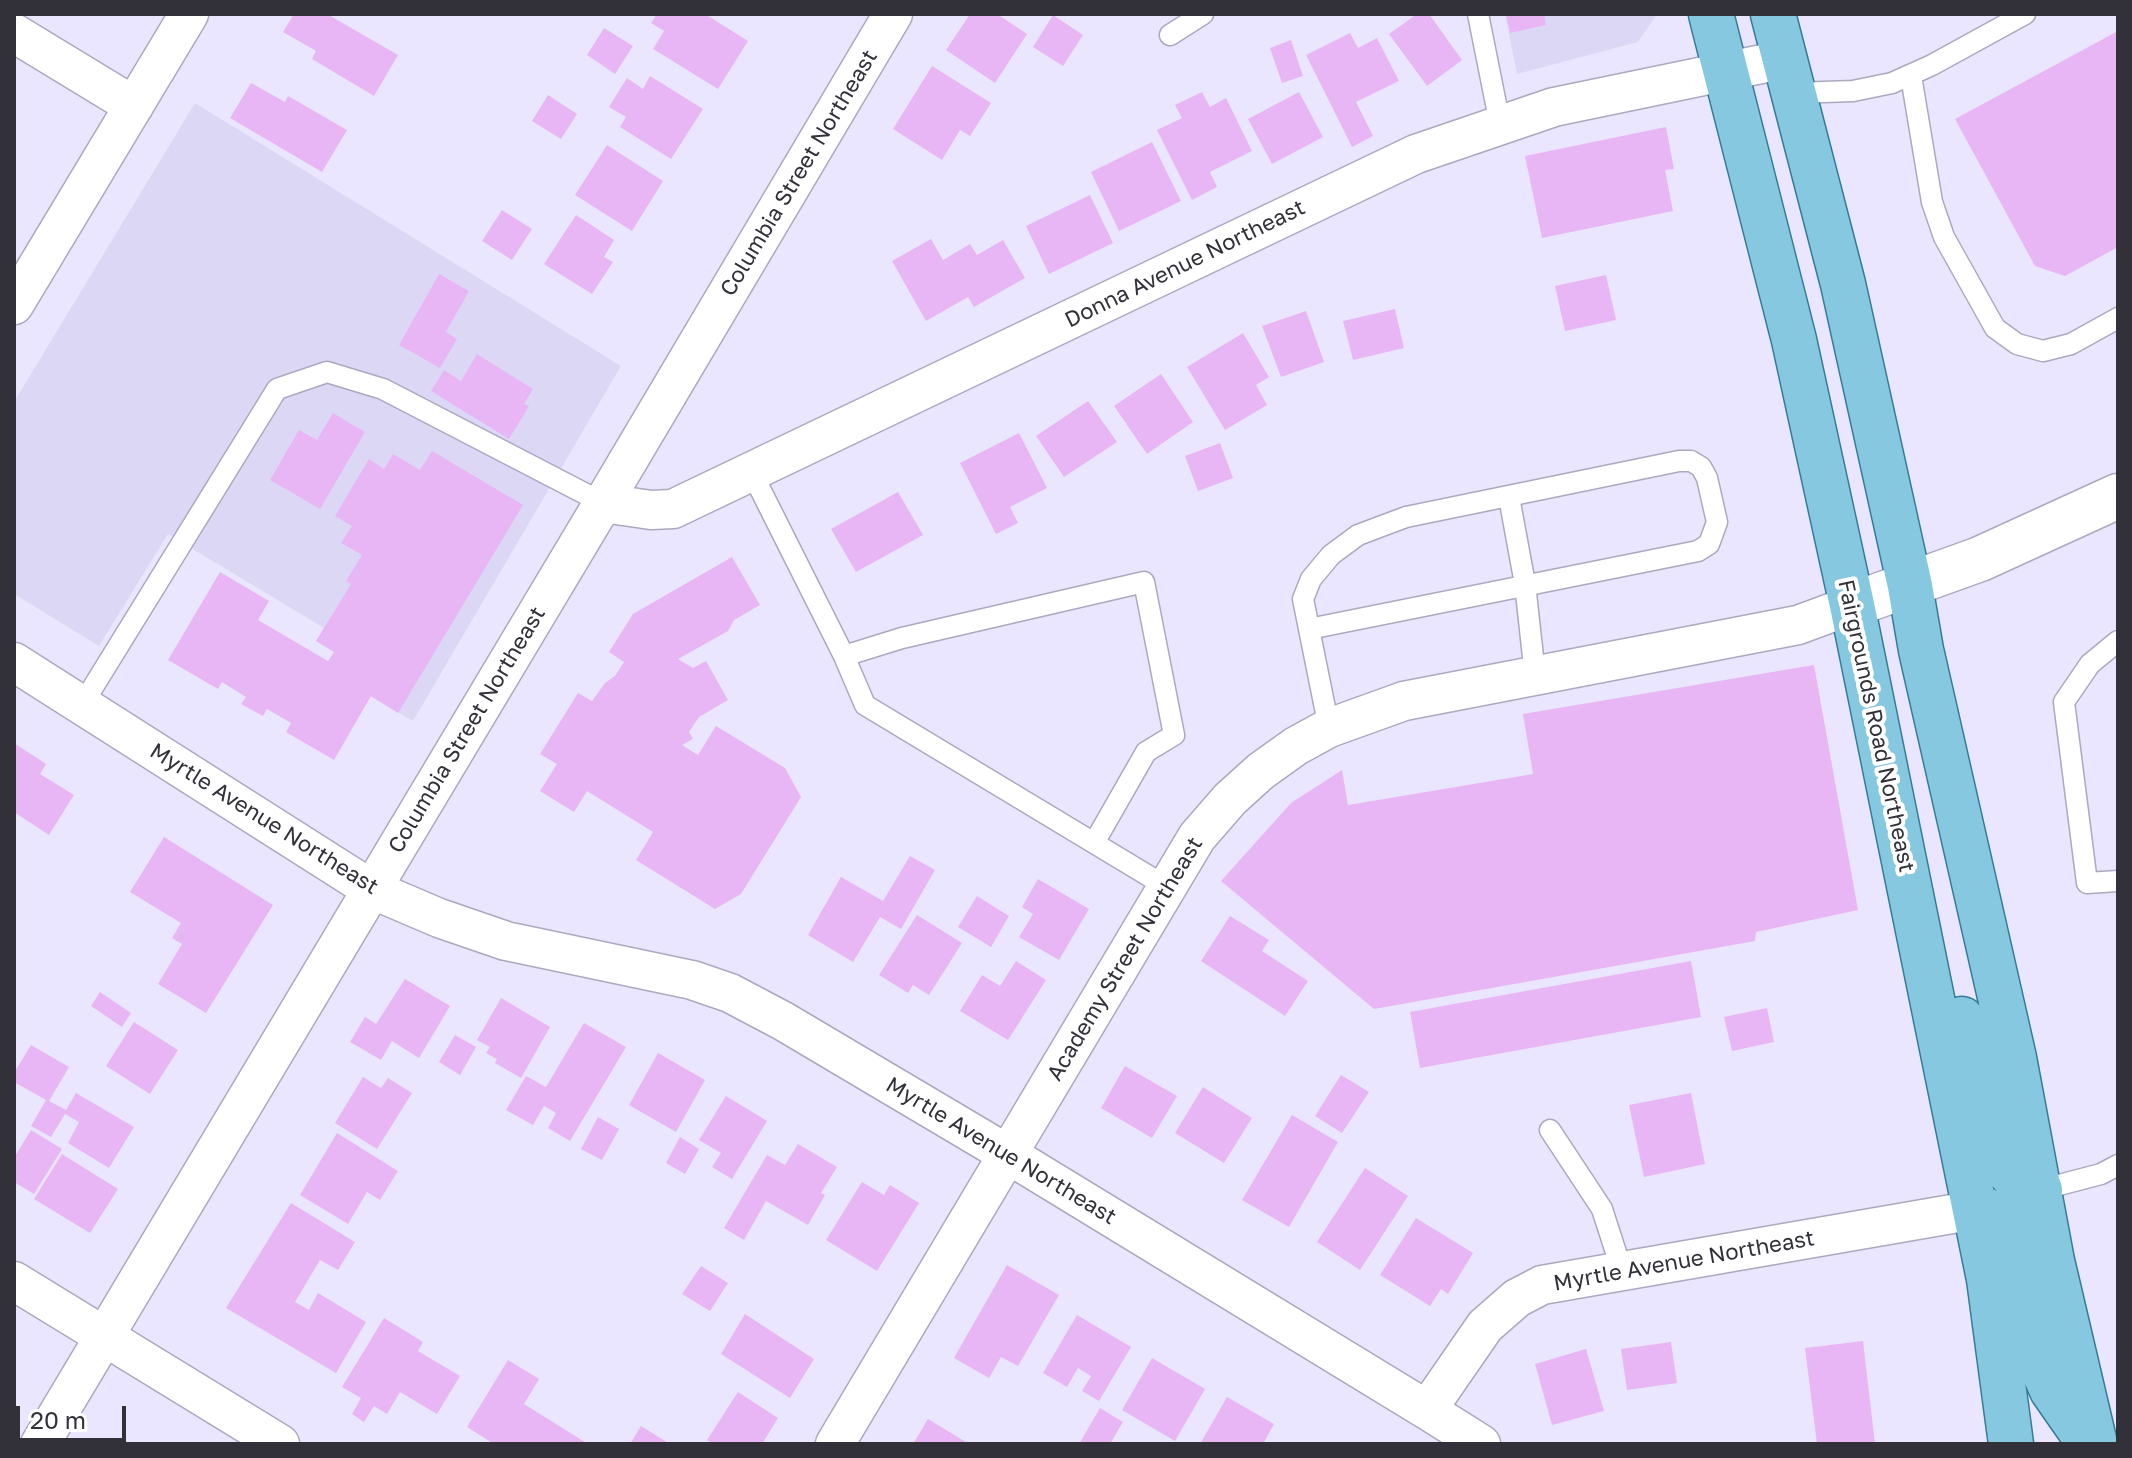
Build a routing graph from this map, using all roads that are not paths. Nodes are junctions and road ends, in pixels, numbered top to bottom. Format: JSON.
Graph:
{"nodes":[{"id":1,"x":189,"y":14,"type":"edge"},
{"id":2,"x":893,"y":14,"type":"edge"},
{"id":3,"x":1203,"y":14,"type":"edge"},
{"id":4,"x":1478,"y":14,"type":"edge"},
{"id":5,"x":1711,"y":14,"type":"edge"},
{"id":6,"x":1773,"y":14,"type":"edge"},
{"id":7,"x":2025,"y":14,"type":"edge"},
{"id":8,"x":14,"y":33,"type":"edge"},
{"id":9,"x":1170,"y":35,"type":"dead end"},
{"id":10,"x":1728,"y":72,"type":"junction"},
{"id":11,"x":1790,"y":76,"type":"junction"},
{"id":12,"x":1911,"y":76,"type":"junction"},
{"id":13,"x":134,"y":106,"type":"junction"},
{"id":14,"x":1500,"y":124,"type":"junction"},
{"id":15,"x":14,"y":305,"type":"edge"},
{"id":16,"x":2118,"y":318,"type":"edge"},
{"id":17,"x":751,"y":471,"type":"junction"},
{"id":18,"x":2118,"y":496,"type":"edge"},
{"id":19,"x":1509,"y":497,"type":"junction"},
{"id":20,"x":603,"y":503,"type":"junction"},
{"id":21,"x":1525,"y":584,"type":"junction"},
{"id":22,"x":1910,"y":586,"type":"junction"},
{"id":23,"x":1852,"y":605,"type":"junction"},
{"id":24,"x":1309,"y":629,"type":"junction"},
{"id":25,"x":2118,"y":641,"type":"edge"},
{"id":26,"x":844,"y":656,"type":"junction"},
{"id":27,"x":14,"y":662,"type":"edge"},
{"id":28,"x":1535,"y":675,"type":"junction"},
{"id":29,"x":82,"y":705,"type":"junction"},
{"id":30,"x":1329,"y":728,"type":"junction"},
{"id":31,"x":1094,"y":843,"type":"junction"},
{"id":32,"x":2118,"y":881,"type":"edge"},
{"id":33,"x":1167,"y":887,"type":"junction"},
{"id":34,"x":371,"y":889,"type":"junction"},
{"id":35,"x":1926,"y":969,"type":"junction"},
{"id":36,"x":1550,"y":1130,"type":"dead end"},
{"id":37,"x":1009,"y":1155,"type":"junction"},
{"id":38,"x":2118,"y":1165,"type":"edge"},
{"id":39,"x":2040,"y":1190,"type":"junction"},
{"id":40,"x":1975,"y":1210,"type":"junction"},
{"id":41,"x":1622,"y":1271,"type":"junction"},
{"id":42,"x":14,"y":1281,"type":"edge"},
{"id":43,"x":104,"y":1338,"type":"junction"},
{"id":44,"x":1427,"y":1410,"type":"junction"},
{"id":45,"x":40,"y":1444,"type":"edge"},
{"id":46,"x":280,"y":1444,"type":"edge"},
{"id":47,"x":835,"y":1444,"type":"edge"},
{"id":48,"x":1481,"y":1444,"type":"edge"},
{"id":49,"x":2011,"y":1444,"type":"edge"},
{"id":50,"x":2092,"y":1444,"type":"edge"}],
"edges":[{"from":1,"to":13,"type":"street"},
{"from":2,"to":20,"type":"street","name":"Columbia Street Northeast"},
{"from":3,"to":9,"type":"lane"},
{"from":4,"to":14,"type":"lane"},
{"from":5,"to":10,"type":"main road","name":"Fairgrounds Road Northeast"},
{"from":6,"to":11,"type":"main road"},
{"from":7,"to":12,"type":"lane"},
{"from":8,"to":13,"type":"street"},
{"from":10,"to":11,"type":"street","name":"Donna Avenue Northeast"},
{"from":10,"to":14,"type":"street","name":"Donna Avenue Northeast"},
{"from":10,"to":23,"type":"main road","name":"Fairgrounds Road Northeast"},
{"from":11,"to":12,"type":"lane"},
{"from":11,"to":22,"type":"main road"},
{"from":12,"to":16,"type":"lane"},
{"from":13,"to":15,"type":"street"},
{"from":14,"to":17,"type":"street","name":"Donna Avenue Northeast"},
{"from":17,"to":20,"type":"street","name":"Donna Avenue Northeast"},
{"from":17,"to":26,"type":"lane"},
{"from":18,"to":22,"type":"main road"},
{"from":19,"to":21,"type":"lane"},
{"from":19,"to":21,"type":"lane"},
{"from":19,"to":24,"type":"lane"},
{"from":20,"to":29,"type":"lane"},
{"from":20,"to":34,"type":"street","name":"Columbia Street Northeast"},
{"from":21,"to":24,"type":"lane"},
{"from":21,"to":28,"type":"lane"},
{"from":22,"to":23,"type":"main road"},
{"from":22,"to":39,"type":"main road"},
{"from":23,"to":28,"type":"street","name":"Academy Street Northeast"},
{"from":23,"to":35,"type":"main road","name":"Fairgrounds Road Northeast"},
{"from":24,"to":30,"type":"lane"},
{"from":25,"to":32,"type":"lane"},
{"from":26,"to":31,"type":"lane"},
{"from":26,"to":31,"type":"lane"},
{"from":27,"to":29,"type":"street","name":"Myrtle Avenue Northeast"},
{"from":28,"to":30,"type":"street","name":"Academy Street Northeast"},
{"from":29,"to":34,"type":"street","name":"Myrtle Avenue Northeast"},
{"from":30,"to":33,"type":"street","name":"Academy Street Northeast"},
{"from":31,"to":33,"type":"lane"},
{"from":33,"to":37,"type":"street","name":"Academy Street Northeast"},
{"from":34,"to":37,"type":"street","name":"Myrtle Avenue Northeast"},
{"from":34,"to":43,"type":"street","name":"Columbia Street Northeast"},
{"from":35,"to":39,"type":"main road"},
{"from":35,"to":40,"type":"main road","name":"Fairgrounds Road Northeast"},
{"from":36,"to":41,"type":"lane"},
{"from":37,"to":44,"type":"street","name":"Myrtle Avenue Northeast"},
{"from":37,"to":47,"type":"street","name":"Academy Street Northeast"},
{"from":38,"to":39,"type":"lane"},
{"from":39,"to":50,"type":"main road"},
{"from":40,"to":41,"type":"street","name":"Myrtle Avenue Northeast"},
{"from":40,"to":49,"type":"main road","name":"Fairgrounds Road Northeast"},
{"from":40,"to":50,"type":"main road"},
{"from":41,"to":44,"type":"street","name":"Myrtle Avenue Northeast"},
{"from":42,"to":43,"type":"street"},
{"from":43,"to":45,"type":"street","name":"Columbia Street Northeast"},
{"from":43,"to":46,"type":"street"},
{"from":44,"to":48,"type":"street"}]}
